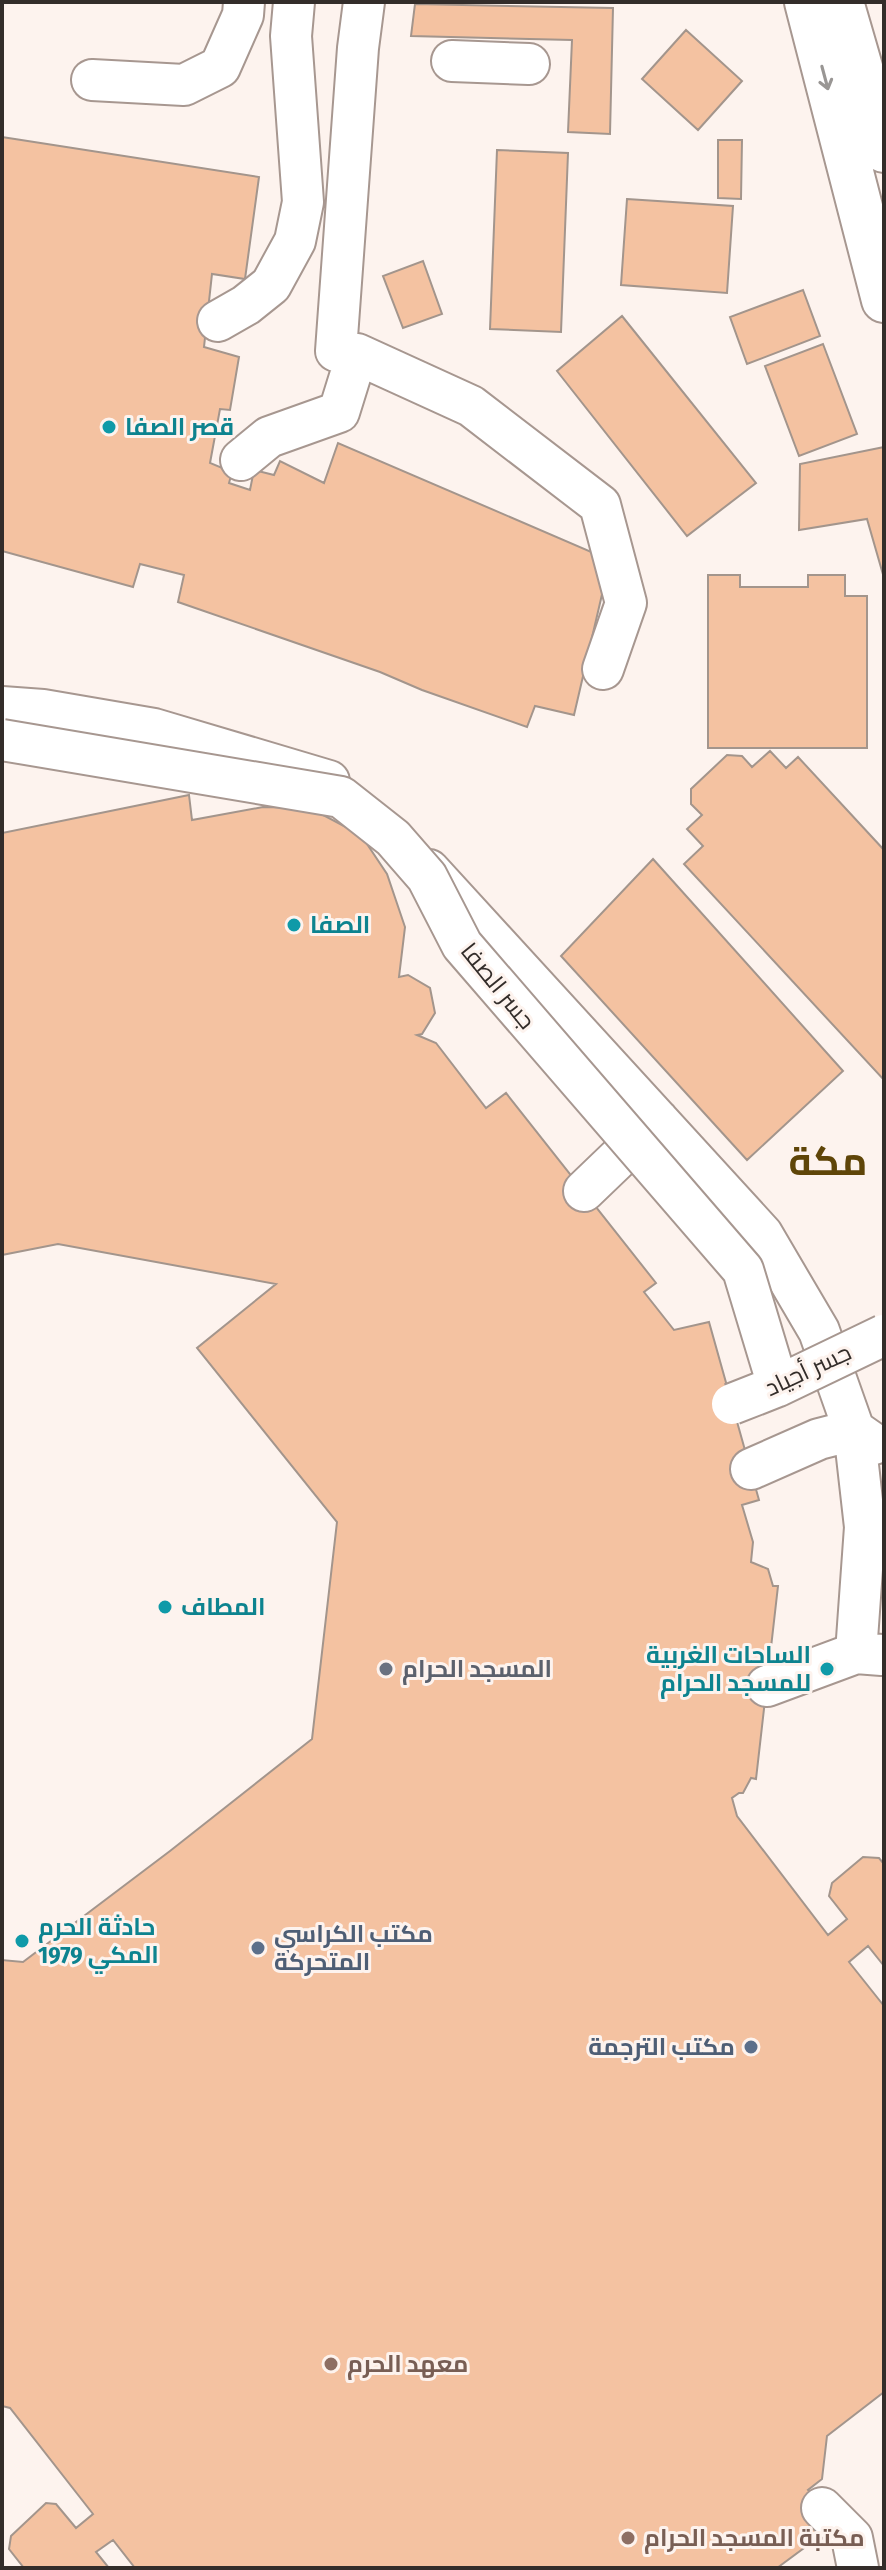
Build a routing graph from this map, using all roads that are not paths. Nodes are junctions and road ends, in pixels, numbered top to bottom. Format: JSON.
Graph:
{"nodes":[{"id":1,"x":244,"y":2,"type":"edge"},
{"id":2,"x":294,"y":2,"type":"edge"},
{"id":3,"x":364,"y":2,"type":"edge"},
{"id":4,"x":807,"y":2,"type":"edge"},
{"id":5,"x":841,"y":2,"type":"edge"},
{"id":6,"x":452,"y":61,"type":"dead end"},
{"id":7,"x":529,"y":64,"type":"dead end"},
{"id":8,"x":92,"y":80,"type":"dead end"},
{"id":9,"x":884,"y":150,"type":"edge"},
{"id":10,"x":884,"y":300,"type":"edge"},
{"id":11,"x":218,"y":321,"type":"dead end"},
{"id":12,"x":357,"y":354,"type":"junction"},
{"id":13,"x":241,"y":460,"type":"dead end"},
{"id":14,"x":603,"y":669,"type":"dead end"},
{"id":15,"x":2,"y":707,"type":"edge"},
{"id":16,"x":2,"y":740,"type":"edge"},
{"id":17,"x":658,"y":1120,"type":"junction"},
{"id":18,"x":584,"y":1191,"type":"dead end"},
{"id":19,"x":884,"y":1335,"type":"edge"},
{"id":20,"x":778,"y":1386,"type":"junction"},
{"id":21,"x":732,"y":1404,"type":"dead end"},
{"id":22,"x":869,"y":1441,"type":"edge"},
{"id":23,"x":751,"y":1469,"type":"dead end"},
{"id":24,"x":870,"y":1654,"type":"edge"},
{"id":25,"x":767,"y":1686,"type":"dead end"},
{"id":26,"x":822,"y":2508,"type":"dead end"},
{"id":27,"x":858,"y":2568,"type":"edge"}],
"edges":[{"from":1,"to":8,"type":"street"},
{"from":2,"to":11,"type":"street"},
{"from":3,"to":12,"type":"street"},
{"from":4,"to":10,"type":"highway","one_way":true},
{"from":5,"to":9,"type":"highway"},
{"from":6,"to":7,"type":"street"},
{"from":12,"to":13,"type":"street"},
{"from":12,"to":14,"type":"street"},
{"from":15,"to":17,"type":"street"},
{"from":16,"to":20,"type":"street","name":"جسر الصفا","bridge":true},
{"from":17,"to":18,"type":"street"},
{"from":17,"to":22,"type":"street"},
{"from":19,"to":20,"type":"street","name":"جسر أجياد","bridge":true},
{"from":20,"to":21,"type":"street","name":"جسر أجياد","bridge":true},
{"from":22,"to":23,"type":"street"},
{"from":22,"to":24,"type":"street"},
{"from":24,"to":25,"type":"street"},
{"from":26,"to":27,"type":"street"}]}
